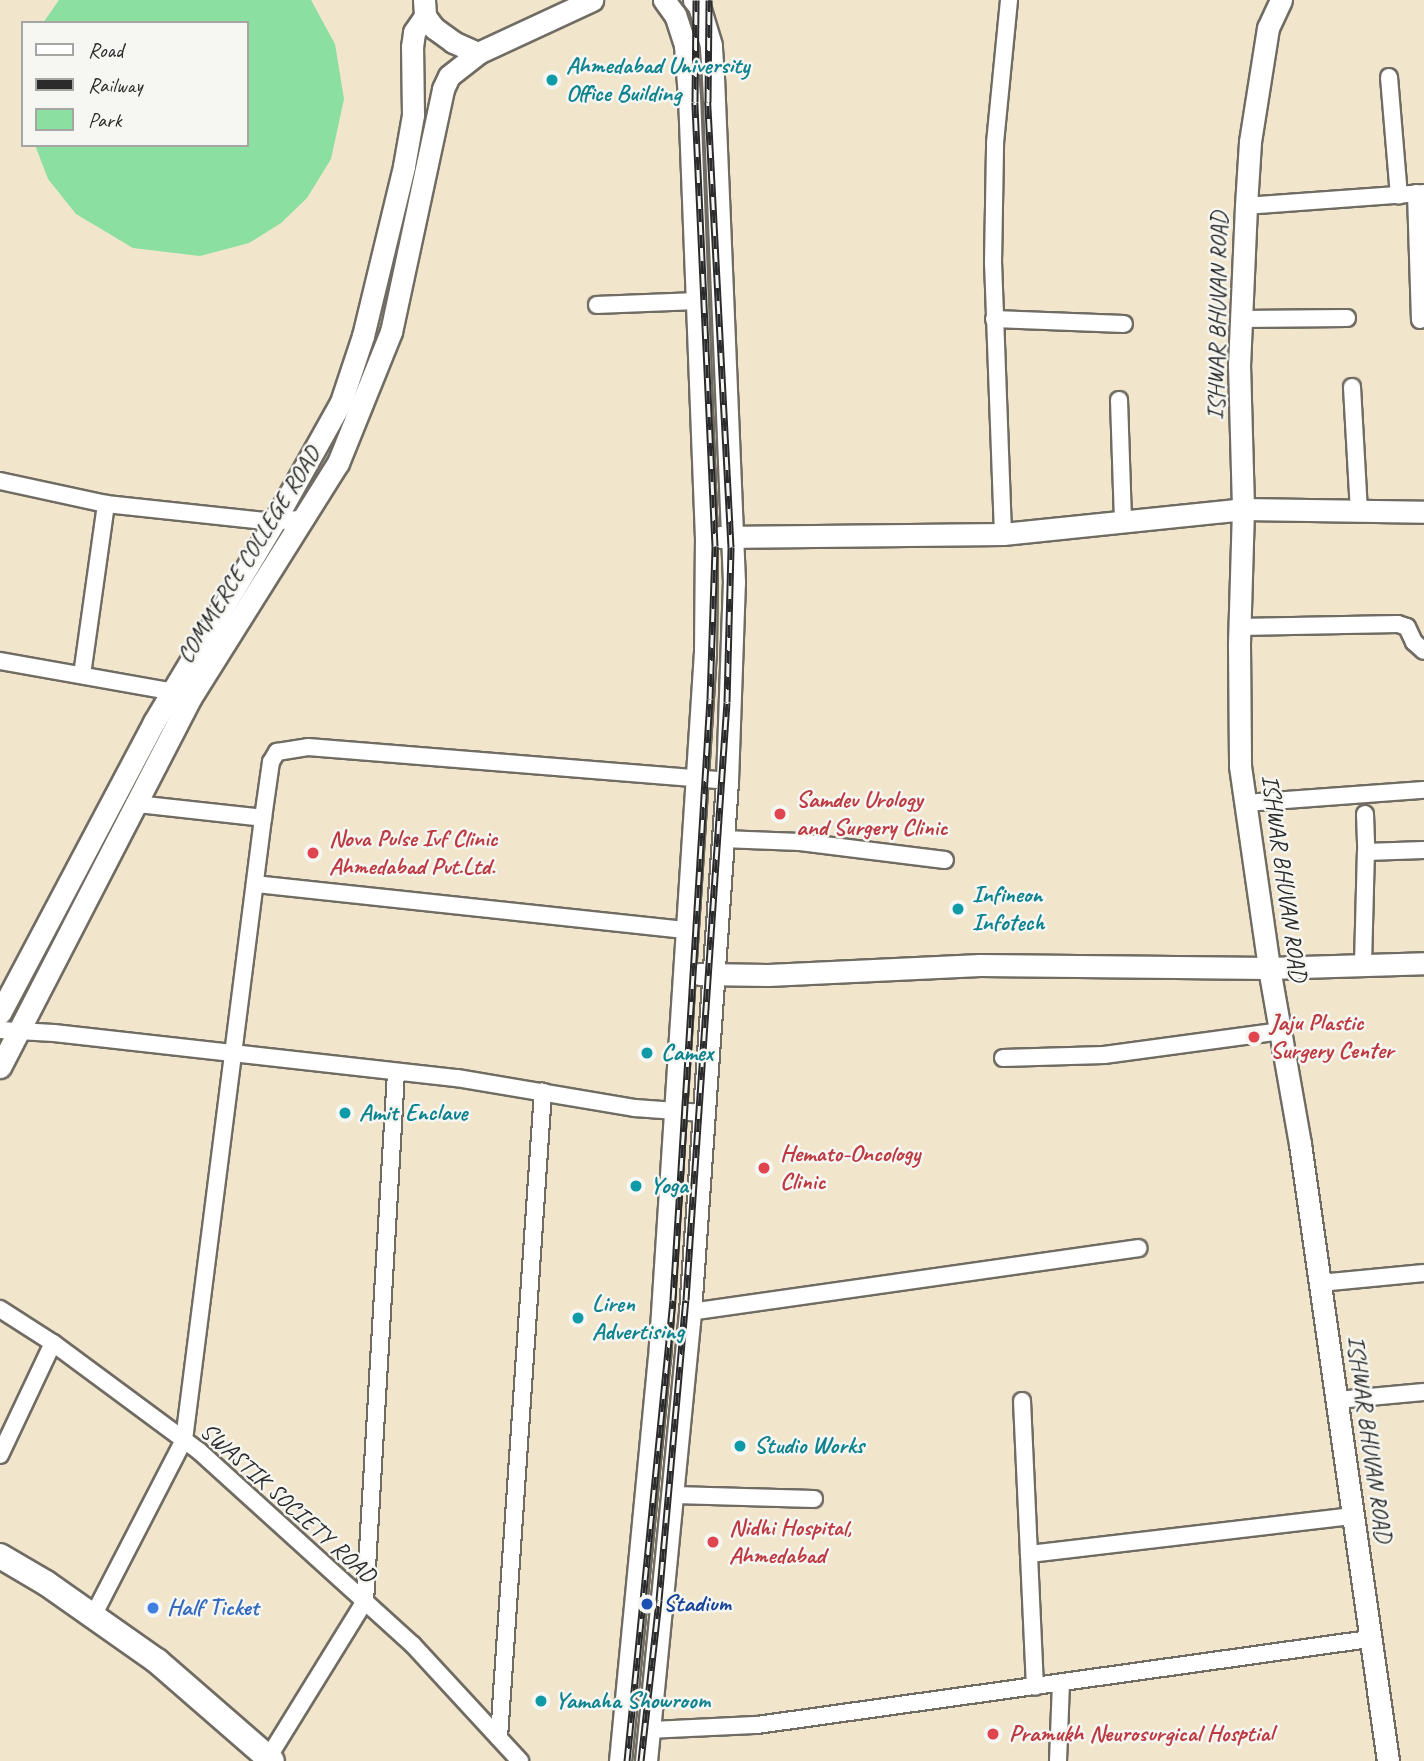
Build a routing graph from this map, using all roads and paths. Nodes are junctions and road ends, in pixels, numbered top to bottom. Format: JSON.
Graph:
{"nodes":[{"id":1,"x":592,"y":0,"type":"edge"},
{"id":2,"x":664,"y":0,"type":"edge"},
{"id":3,"x":694,"y":0,"type":"edge"},
{"id":4,"x":1009,"y":0,"type":"edge"},
{"id":5,"x":1281,"y":0,"type":"edge"},
{"id":6,"x":424,"y":8,"type":"edge"},
{"id":7,"x":478,"y":52,"type":"junction"},
{"id":8,"x":1388,"y":77,"type":"dead end"},
{"id":9,"x":1420,"y":193,"type":"edge"},
{"id":10,"x":1399,"y":196,"type":"junction"},
{"id":11,"x":1246,"y":206,"type":"junction"},
{"id":12,"x":696,"y":301,"type":"junction"},
{"id":13,"x":597,"y":305,"type":"dead end"},
{"id":14,"x":1241,"y":318,"type":"junction"},
{"id":15,"x":1347,"y":318,"type":"dead end"},
{"id":16,"x":994,"y":319,"type":"junction"},
{"id":17,"x":1420,"y":320,"type":"dead end"},
{"id":18,"x":1124,"y":324,"type":"dead end"},
{"id":19,"x":1352,"y":387,"type":"dead end"},
{"id":20,"x":1119,"y":400,"type":"dead end"},
{"id":21,"x":0,"y":481,"type":"edge"},
{"id":22,"x":106,"y":504,"type":"junction"},
{"id":23,"x":1243,"y":509,"type":"junction"},
{"id":24,"x":1359,"y":511,"type":"junction"},
{"id":25,"x":1424,"y":512,"type":"edge"},
{"id":26,"x":307,"y":517,"type":"junction"},
{"id":27,"x":1123,"y":521,"type":"junction"},
{"id":28,"x":274,"y":522,"type":"junction"},
{"id":29,"x":1003,"y":534,"type":"junction"},
{"id":30,"x":733,"y":536,"type":"junction"},
{"id":31,"x":706,"y":538,"type":"junction"},
{"id":32,"x":1239,"y":627,"type":"junction"},
{"id":33,"x":1424,"y":651,"type":"edge"},
{"id":34,"x":0,"y":662,"type":"edge"},
{"id":35,"x":82,"y":675,"type":"junction"},
{"id":36,"x":182,"y":694,"type":"junction"},
{"id":37,"x":698,"y":778,"type":"junction"},
{"id":38,"x":726,"y":781,"type":"junction"},
{"id":39,"x":1424,"y":790,"type":"edge"},
{"id":40,"x":1245,"y":803,"type":"junction"},
{"id":41,"x":137,"y":804,"type":"junction"},
{"id":42,"x":1366,"y":814,"type":"dead end"},
{"id":43,"x":263,"y":818,"type":"junction"},
{"id":44,"x":722,"y":839,"type":"junction"},
{"id":45,"x":1424,"y":850,"type":"edge"},
{"id":46,"x":1366,"y":852,"type":"junction"},
{"id":47,"x":945,"y":860,"type":"dead end"},
{"id":48,"x":255,"y":884,"type":"junction"},
{"id":49,"x":689,"y":930,"type":"junction"},
{"id":50,"x":1424,"y":963,"type":"edge"},
{"id":51,"x":1363,"y":964,"type":"junction"},
{"id":52,"x":1269,"y":968,"type":"junction"},
{"id":53,"x":687,"y":972,"type":"junction"},
{"id":54,"x":713,"y":975,"type":"junction"},
{"id":55,"x":0,"y":1013,"type":"edge"},
{"id":56,"x":9,"y":1031,"type":"edge"},
{"id":57,"x":1281,"y":1031,"type":"junction"},
{"id":58,"x":234,"y":1055,"type":"junction"},
{"id":59,"x":1003,"y":1058,"type":"dead end"},
{"id":60,"x":0,"y":1067,"type":"edge"},
{"id":61,"x":396,"y":1073,"type":"junction"},
{"id":62,"x":542,"y":1091,"type":"junction"},
{"id":63,"x":677,"y":1111,"type":"junction"},
{"id":64,"x":703,"y":1113,"type":"junction"},
{"id":65,"x":1138,"y":1248,"type":"dead end"},
{"id":66,"x":1424,"y":1273,"type":"edge"},
{"id":67,"x":1320,"y":1283,"type":"junction"},
{"id":68,"x":0,"y":1309,"type":"edge"},
{"id":69,"x":690,"y":1312,"type":"junction"},
{"id":70,"x":53,"y":1343,"type":"junction"},
{"id":71,"x":1424,"y":1392,"type":"edge"},
{"id":72,"x":1338,"y":1400,"type":"junction"},
{"id":73,"x":1022,"y":1401,"type":"dead end"},
{"id":74,"x":184,"y":1440,"type":"junction"},
{"id":75,"x":0,"y":1454,"type":"edge"},
{"id":76,"x":674,"y":1495,"type":"junction"},
{"id":77,"x":814,"y":1499,"type":"dead end"},
{"id":78,"x":1354,"y":1516,"type":"junction"},
{"id":79,"x":1029,"y":1555,"type":"junction"},
{"id":80,"x":0,"y":1556,"type":"edge"},
{"id":81,"x":639,"y":1568,"type":"junction"},
{"id":82,"x":666,"y":1571,"type":"junction"},
{"id":83,"x":0,"y":1576,"type":"edge"},
{"id":84,"x":365,"y":1601,"type":"junction"},
{"id":85,"x":93,"y":1616,"type":"junction"},
{"id":86,"x":1368,"y":1639,"type":"junction"},
{"id":87,"x":1061,"y":1684,"type":"junction"},
{"id":88,"x":1035,"y":1687,"type":"junction"},
{"id":89,"x":650,"y":1731,"type":"junction"},
{"id":90,"x":499,"y":1737,"type":"junction"},
{"id":91,"x":262,"y":1760,"type":"edge"},
{"id":92,"x":520,"y":1761,"type":"edge"},
{"id":93,"x":620,"y":1761,"type":"edge"},
{"id":94,"x":646,"y":1761,"type":"edge"},
{"id":95,"x":1058,"y":1761,"type":"edge"},
{"id":96,"x":1388,"y":1761,"type":"edge"}],
"edges":[{"from":1,"to":7,"type":"main road","name":"COMMERCE COLLEGE ROAD"},
{"from":2,"to":12,"type":"main road"},
{"from":3,"to":30,"type":"main road"},
{"from":4,"to":16,"type":"street"},
{"from":5,"to":11,"type":"main road","name":"ISHWAR BHUVAN ROAD"},
{"from":6,"to":7,"type":"main road"},
{"from":6,"to":28,"type":"main road","name":"COMMERCE COLLEGE ROAD"},
{"from":7,"to":26,"type":"main road","name":"COMMERCE COLLEGE ROAD"},
{"from":8,"to":10,"type":"street"},
{"from":9,"to":10,"type":"street"},
{"from":9,"to":17,"type":"street"},
{"from":10,"to":11,"type":"street"},
{"from":11,"to":14,"type":"main road","name":"ISHWAR BHUVAN ROAD"},
{"from":12,"to":13,"type":"street"},
{"from":12,"to":31,"type":"main road"},
{"from":14,"to":15,"type":"street"},
{"from":14,"to":23,"type":"main road","name":"ISHWAR BHUVAN ROAD"},
{"from":16,"to":18,"type":"street"},
{"from":16,"to":29,"type":"street"},
{"from":19,"to":24,"type":"street"},
{"from":20,"to":27,"type":"street"},
{"from":21,"to":22,"type":"street"},
{"from":22,"to":28,"type":"street"},
{"from":22,"to":35,"type":"street"},
{"from":23,"to":24,"type":"main road"},
{"from":23,"to":27,"type":"main road"},
{"from":23,"to":32,"type":"main road","name":"ISHWAR BHUVAN ROAD"},
{"from":24,"to":25,"type":"main road"},
{"from":26,"to":28,"type":"street"},
{"from":26,"to":36,"type":"main road","name":"COMMERCE COLLEGE ROAD"},
{"from":27,"to":29,"type":"main road"},
{"from":28,"to":36,"type":"main road","name":"COMMERCE COLLEGE ROAD"},
{"from":29,"to":30,"type":"main road"},
{"from":30,"to":31,"type":"main road"},
{"from":30,"to":38,"type":"main road"},
{"from":31,"to":37,"type":"main road"},
{"from":32,"to":33,"type":"street"},
{"from":32,"to":40,"type":"main road","name":"ISHWAR BHUVAN ROAD"},
{"from":34,"to":35,"type":"street"},
{"from":35,"to":36,"type":"street"},
{"from":36,"to":41,"type":"main road","name":"COMMERCE COLLEGE ROAD"},
{"from":36,"to":55,"type":"main road","name":"COMMERCE COLLEGE ROAD"},
{"from":37,"to":38,"type":"street"},
{"from":37,"to":43,"type":"street"},
{"from":37,"to":49,"type":"main road"},
{"from":38,"to":44,"type":"main road"},
{"from":39,"to":40,"type":"street"},
{"from":40,"to":52,"type":"main road","name":"ISHWAR BHUVAN ROAD"},
{"from":41,"to":43,"type":"street"},
{"from":41,"to":56,"type":"main road","name":"COMMERCE COLLEGE ROAD"},
{"from":42,"to":46,"type":"street"},
{"from":43,"to":48,"type":"street"},
{"from":44,"to":47,"type":"street"},
{"from":44,"to":54,"type":"main road"},
{"from":45,"to":46,"type":"street"},
{"from":46,"to":51,"type":"street"},
{"from":48,"to":49,"type":"street"},
{"from":48,"to":58,"type":"street"},
{"from":49,"to":53,"type":"main road"},
{"from":50,"to":51,"type":"main road"},
{"from":51,"to":52,"type":"main road"},
{"from":52,"to":54,"type":"main road"},
{"from":52,"to":57,"type":"main road","name":"ISHWAR BHUVAN ROAD"},
{"from":53,"to":54,"type":"main road"},
{"from":53,"to":63,"type":"main road"},
{"from":54,"to":64,"type":"main road"},
{"from":56,"to":58,"type":"street"},
{"from":56,"to":60,"type":"main road","name":"COMMERCE COLLEGE ROAD"},
{"from":57,"to":59,"type":"street"},
{"from":57,"to":67,"type":"main road","name":"ISHWAR BHUVAN ROAD"},
{"from":58,"to":61,"type":"street"},
{"from":58,"to":74,"type":"street"},
{"from":61,"to":62,"type":"street"},
{"from":61,"to":84,"type":"street"},
{"from":62,"to":63,"type":"street"},
{"from":62,"to":90,"type":"street"},
{"from":63,"to":64,"type":"street"},
{"from":63,"to":81,"type":"main road"},
{"from":64,"to":69,"type":"main road"},
{"from":65,"to":69,"type":"street"},
{"from":66,"to":67,"type":"street"},
{"from":67,"to":72,"type":"main road","name":"ISHWAR BHUVAN ROAD"},
{"from":68,"to":70,"type":"street","name":"SWASTIK SOCIETY ROAD"},
{"from":69,"to":76,"type":"main road"},
{"from":70,"to":74,"type":"street","name":"SWASTIK SOCIETY ROAD"},
{"from":70,"to":75,"type":"street"},
{"from":71,"to":72,"type":"street"},
{"from":72,"to":78,"type":"main road","name":"ISHWAR BHUVAN ROAD"},
{"from":73,"to":79,"type":"street"},
{"from":74,"to":84,"type":"street","name":"SWASTIK SOCIETY ROAD"},
{"from":74,"to":85,"type":"street"},
{"from":76,"to":77,"type":"street"},
{"from":76,"to":82,"type":"main road"},
{"from":78,"to":79,"type":"street"},
{"from":78,"to":86,"type":"main road","name":"ISHWAR BHUVAN ROAD"},
{"from":79,"to":88,"type":"street"},
{"from":80,"to":85,"type":"main road"},
{"from":81,"to":82,"type":"main road"},
{"from":81,"to":93,"type":"main road"},
{"from":82,"to":89,"type":"main road"},
{"from":83,"to":91,"type":"main road"},
{"from":84,"to":90,"type":"street","name":"SWASTIK SOCIETY ROAD"},
{"from":84,"to":91,"type":"street"},
{"from":85,"to":91,"type":"main road"},
{"from":86,"to":87,"type":"street"},
{"from":86,"to":96,"type":"main road","name":"ISHWAR BHUVAN ROAD"},
{"from":87,"to":88,"type":"street"},
{"from":87,"to":95,"type":"street"},
{"from":88,"to":89,"type":"street"},
{"from":89,"to":94,"type":"main road"},
{"from":90,"to":92,"type":"street","name":"SWASTIK SOCIETY ROAD"}]}
